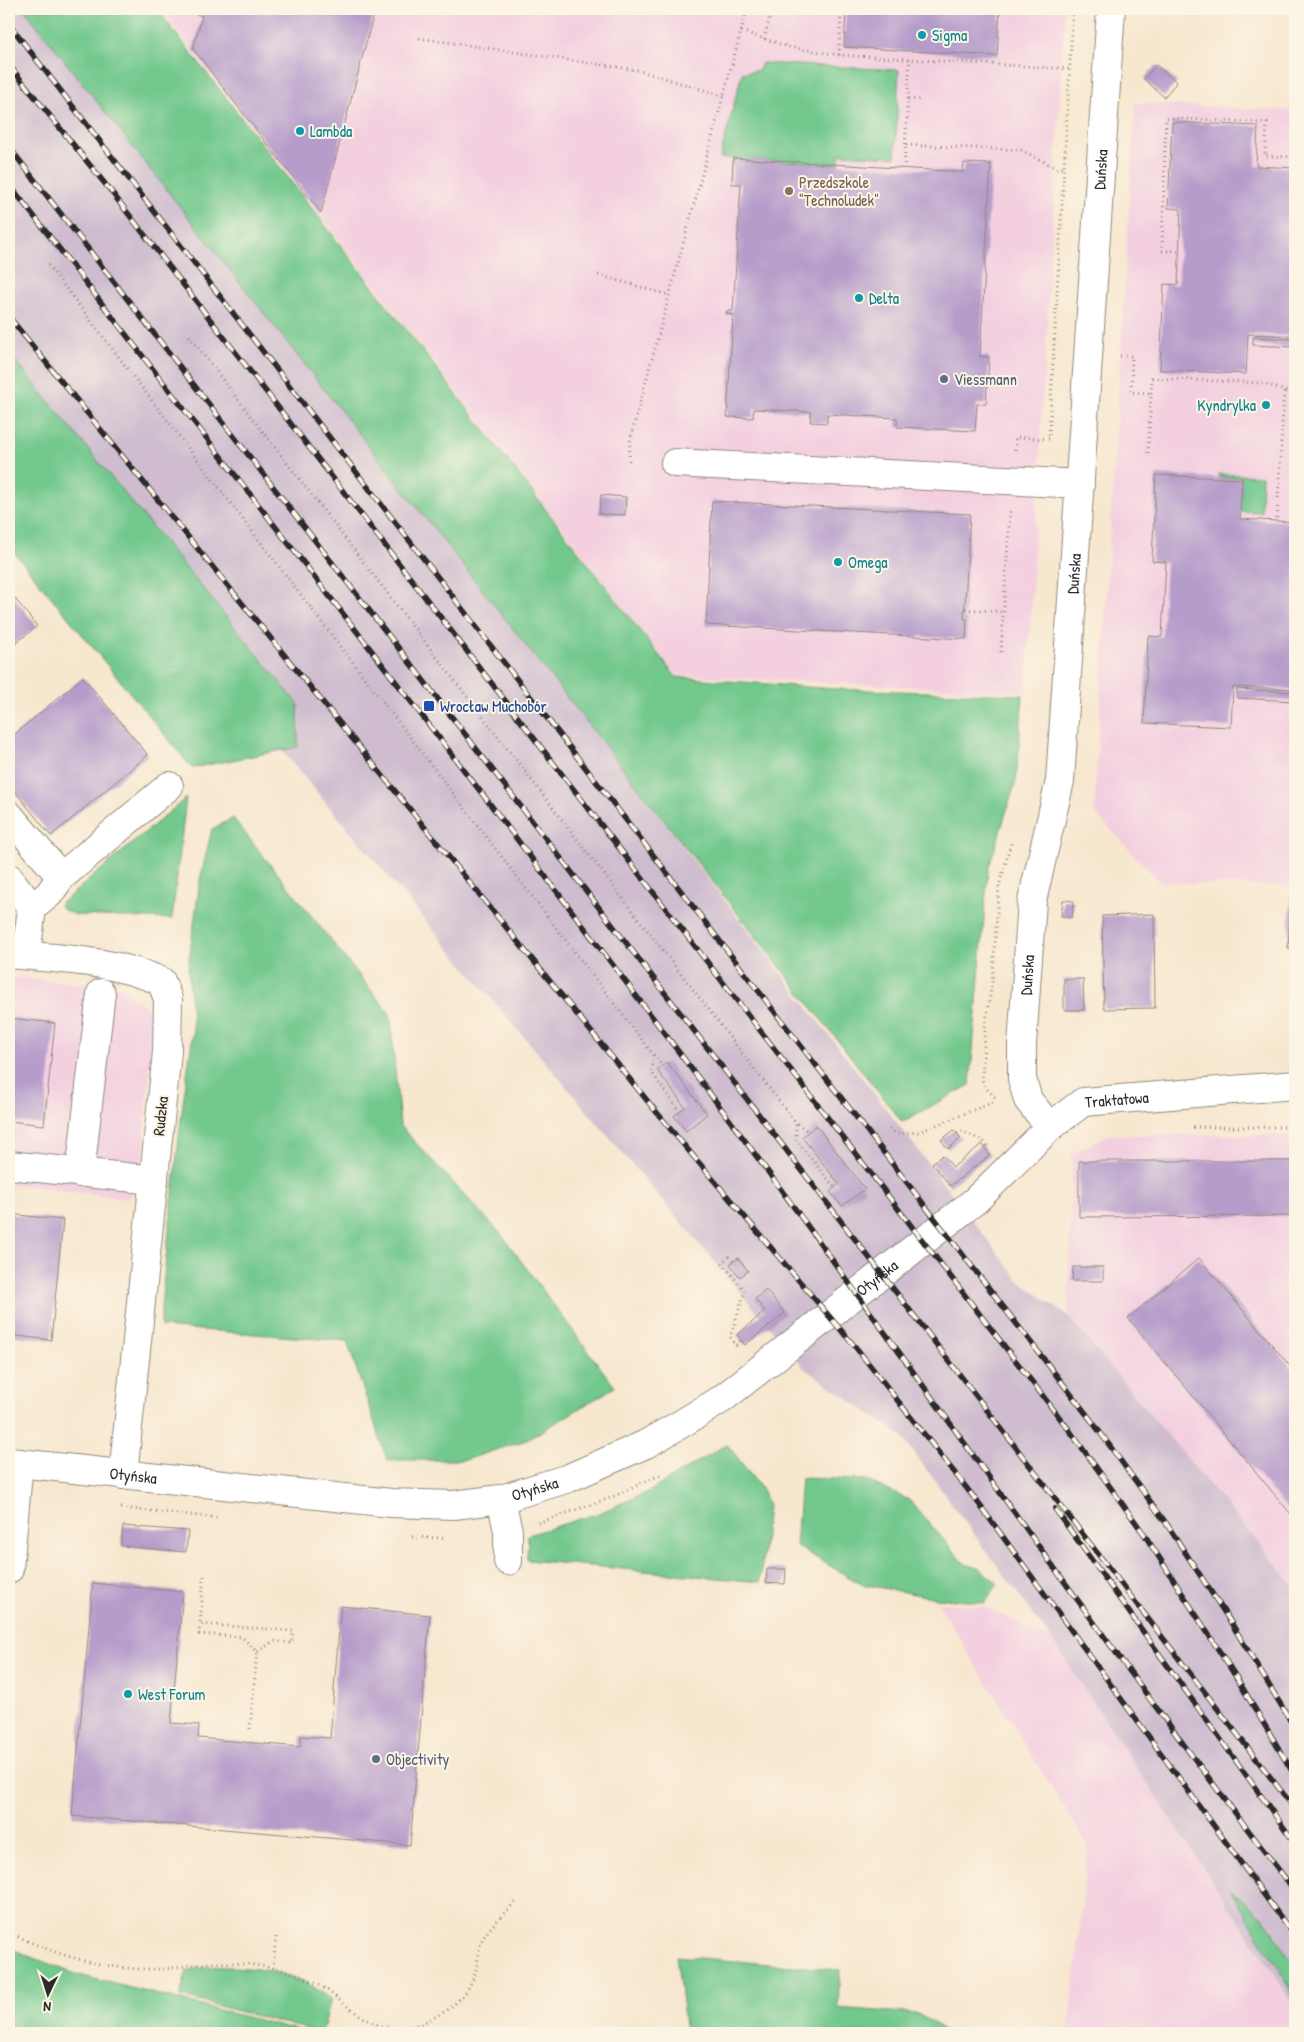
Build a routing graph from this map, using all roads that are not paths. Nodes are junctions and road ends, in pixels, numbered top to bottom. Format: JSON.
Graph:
{"nodes":[{"id":1,"x":1111,"y":9,"type":"edge"},
{"id":2,"x":675,"y":463,"type":"dead end"},
{"id":3,"x":1080,"y":484,"type":"junction"},
{"id":4,"x":169,"y":786,"type":"dead end"},
{"id":5,"x":9,"y":815,"type":"edge"},
{"id":6,"x":9,"y":878,"type":"edge"},
{"id":7,"x":61,"y":878,"type":"junction"},
{"id":8,"x":32,"y":908,"type":"junction"},
{"id":9,"x":18,"y":954,"type":"edge"},
{"id":10,"x":101,"y":994,"type":"dead end"},
{"id":11,"x":1295,"y":1085,"type":"edge"},
{"id":12,"x":1050,"y":1127,"type":"junction"},
{"id":13,"x":9,"y":1165,"type":"edge"},
{"id":14,"x":80,"y":1173,"type":"junction"},
{"id":15,"x":154,"y":1180,"type":"junction"},
{"id":16,"x":976,"y":1200,"type":"joint"},
{"id":17,"x":14,"y":1462,"type":"edge"},
{"id":18,"x":123,"y":1474,"type":"junction"},
{"id":19,"x":501,"y":1499,"type":"junction"},
{"id":20,"x":508,"y":1561,"type":"dead end"},
{"id":21,"x":9,"y":1569,"type":"edge"}],
"edges":[{"from":1,"to":3,"type":"street","name":"Duńska"},
{"from":2,"to":3,"type":"street"},
{"from":3,"to":12,"type":"street","name":"Duńska"},
{"from":4,"to":7,"type":"street"},
{"from":5,"to":7,"type":"street"},
{"from":6,"to":8,"type":"street"},
{"from":7,"to":8,"type":"street"},
{"from":8,"to":9,"type":"street","name":"Rudzka"},
{"from":9,"to":15,"type":"street","name":"Rudzka"},
{"from":10,"to":14,"type":"street"},
{"from":11,"to":12,"type":"street","name":"Traktatowa"},
{"from":12,"to":16,"type":"street","name":"Traktatowa"},
{"from":13,"to":14,"type":"street"},
{"from":14,"to":15,"type":"street"},
{"from":15,"to":18,"type":"street","name":"Rudzka"},
{"from":16,"to":19,"type":"street","name":"Otyńska"},
{"from":17,"to":18,"type":"street","name":"Otyńska"},
{"from":17,"to":21,"type":"street"},
{"from":18,"to":19,"type":"street","name":"Otyńska"},
{"from":19,"to":20,"type":"street"}]}
